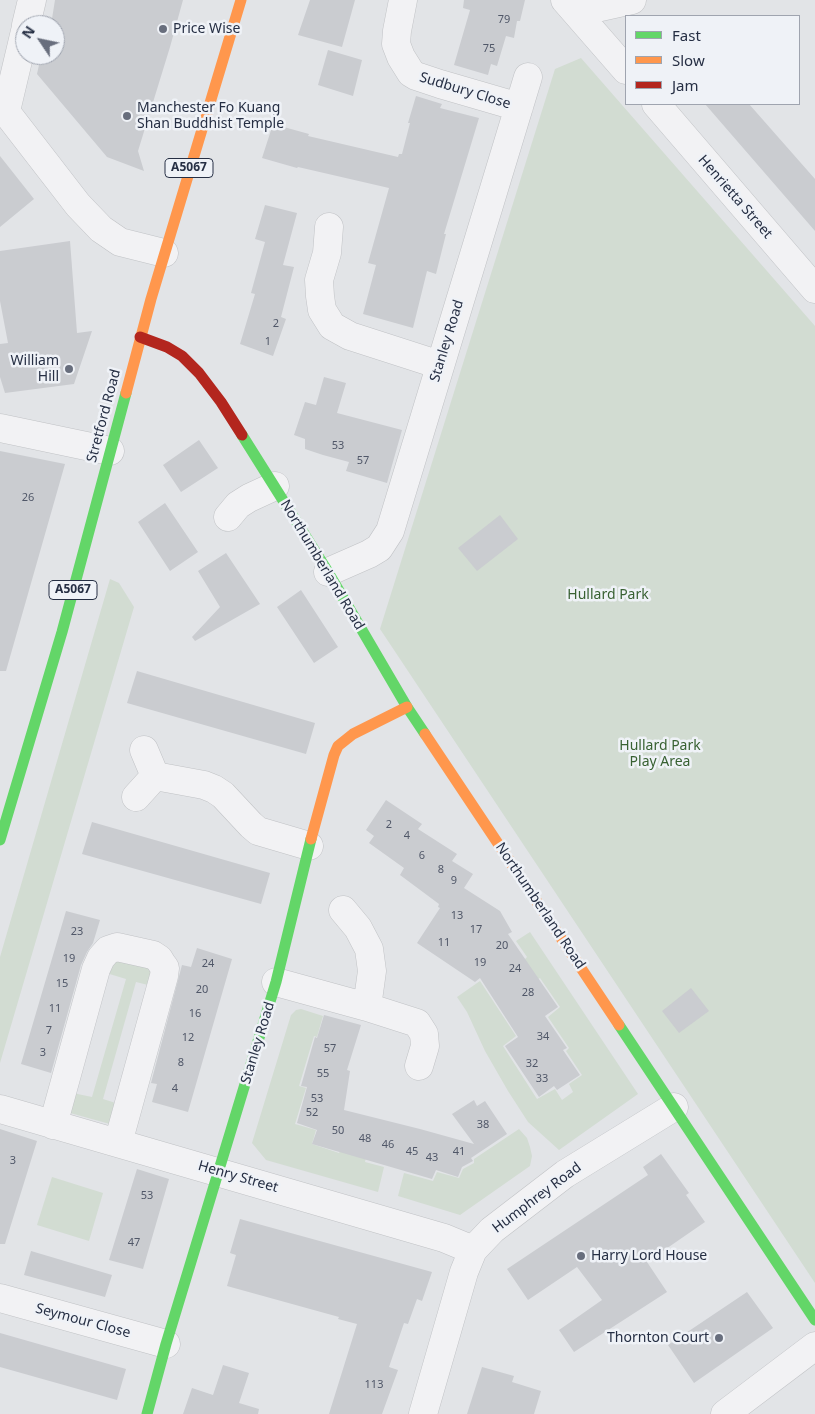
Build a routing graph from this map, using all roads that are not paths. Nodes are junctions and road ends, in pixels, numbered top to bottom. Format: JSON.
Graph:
{"nodes":[{"id":1,"x":32,"y":0,"type":"edge"},
{"id":2,"x":241,"y":0,"type":"edge"},
{"id":3,"x":632,"y":0,"type":"edge"},
{"id":4,"x":572,"y":8,"type":"edge"},
{"id":5,"x":396,"y":9,"type":"edge"},
{"id":6,"x":28,"y":15,"type":"edge"},
{"id":7,"x":15,"y":65,"type":"edge"},
{"id":8,"x":625,"y":69,"type":"edge"},
{"id":9,"x":528,"y":77,"type":"dead end"},
{"id":10,"x":657,"y":105,"type":"edge"},
{"id":11,"x":518,"y":107,"type":"junction"},
{"id":12,"x":3,"y":108,"type":"edge"},
{"id":13,"x":334,"y":242,"type":"dead end"},
{"id":14,"x":164,"y":253,"type":"junction"},
{"id":15,"x":814,"y":285,"type":"edge"},
{"id":16,"x":140,"y":337,"type":"junction"},
{"id":17,"x":440,"y":365,"type":"junction"},
{"id":18,"x":0,"y":428,"type":"edge"},
{"id":19,"x":110,"y":451,"type":"junction"},
{"id":20,"x":275,"y":486,"type":"junction"},
{"id":21,"x":226,"y":521,"type":"dead end"},
{"id":22,"x":328,"y":572,"type":"junction"},
{"id":23,"x":408,"y":707,"type":"junction"},
{"id":24,"x":144,"y":750,"type":"dead end"},
{"id":25,"x":155,"y":776,"type":"junction"},
{"id":26,"x":136,"y":797,"type":"dead end"},
{"id":27,"x":0,"y":839,"type":"edge"},
{"id":28,"x":310,"y":846,"type":"junction"},
{"id":29,"x":343,"y":910,"type":"dead end"},
{"id":30,"x":276,"y":982,"type":"junction"},
{"id":31,"x":367,"y":1006,"type":"junction"},
{"id":32,"x":419,"y":1066,"type":"dead end"},
{"id":33,"x":674,"y":1107,"type":"junction"},
{"id":34,"x":0,"y":1109,"type":"edge"},
{"id":35,"x":53,"y":1125,"type":"junction"},
{"id":36,"x":118,"y":1143,"type":"junction"},
{"id":37,"x":219,"y":1172,"type":"junction"},
{"id":38,"x":473,"y":1250,"type":"junction"},
{"id":39,"x":0,"y":1298,"type":"edge"},
{"id":40,"x":815,"y":1320,"type":"edge"},
{"id":41,"x":166,"y":1344,"type":"junction"},
{"id":42,"x":815,"y":1346,"type":"edge"},
{"id":43,"x":147,"y":1414,"type":"edge"},
{"id":44,"x":423,"y":1414,"type":"edge"},
{"id":45,"x":725,"y":1414,"type":"edge"}],
"edges":[{"from":1,"to":6,"type":"street"},
{"from":2,"to":14,"type":"main road","name":"Stretford Road","number":"A5067"},
{"from":3,"to":4,"type":"street"},
{"from":4,"to":8,"type":"street"},
{"from":5,"to":11,"type":"street","name":"Sudbury Close"},
{"from":7,"to":12,"type":"street"},
{"from":9,"to":11,"type":"street","name":"Stanley Road"},
{"from":10,"to":15,"type":"street","name":"Henrietta Street"},
{"from":11,"to":17,"type":"street","name":"Stanley Road"},
{"from":12,"to":14,"type":"street"},
{"from":13,"to":17,"type":"street"},
{"from":14,"to":16,"type":"main road","name":"Stretford Road","number":"A5067"},
{"from":16,"to":19,"type":"main road","name":"Stretford Road","number":"A5067"},
{"from":16,"to":20,"type":"main road","name":"Northumberland Road"},
{"from":17,"to":22,"type":"street","name":"Stanley Road"},
{"from":18,"to":19,"type":"street"},
{"from":19,"to":27,"type":"main road","name":"Stretford Road","number":"A5067"},
{"from":20,"to":21,"type":"street","name":"Northumberland Road"},
{"from":20,"to":22,"type":"main road","name":"Northumberland Road"},
{"from":22,"to":23,"type":"main road","name":"Northumberland Road"},
{"from":23,"to":28,"type":"main road","name":"Stanley Road"},
{"from":23,"to":33,"type":"main road","name":"Northumberland Road"},
{"from":24,"to":25,"type":"street"},
{"from":25,"to":26,"type":"street"},
{"from":25,"to":28,"type":"street"},
{"from":28,"to":30,"type":"main road","name":"Stanley Road"},
{"from":29,"to":31,"type":"street"},
{"from":30,"to":31,"type":"street"},
{"from":30,"to":37,"type":"main road","name":"Stanley Road"},
{"from":31,"to":32,"type":"street"},
{"from":33,"to":38,"type":"street","name":"Humphrey Road"},
{"from":33,"to":40,"type":"main road","name":"Northumberland Road"},
{"from":34,"to":35,"type":"street","name":"Henry Street"},
{"from":35,"to":36,"type":"street","name":"Henry Street"},
{"from":35,"to":36,"type":"street"},
{"from":36,"to":37,"type":"street","name":"Henry Street"},
{"from":37,"to":38,"type":"street","name":"Henry Street"},
{"from":37,"to":41,"type":"main road","name":"Stanley Road"},
{"from":38,"to":44,"type":"street","name":"Humphrey Road"},
{"from":39,"to":41,"type":"street","name":"Seymour Close"},
{"from":41,"to":43,"type":"main road","name":"Stanley Road"},
{"from":42,"to":45,"type":"street"}]}
